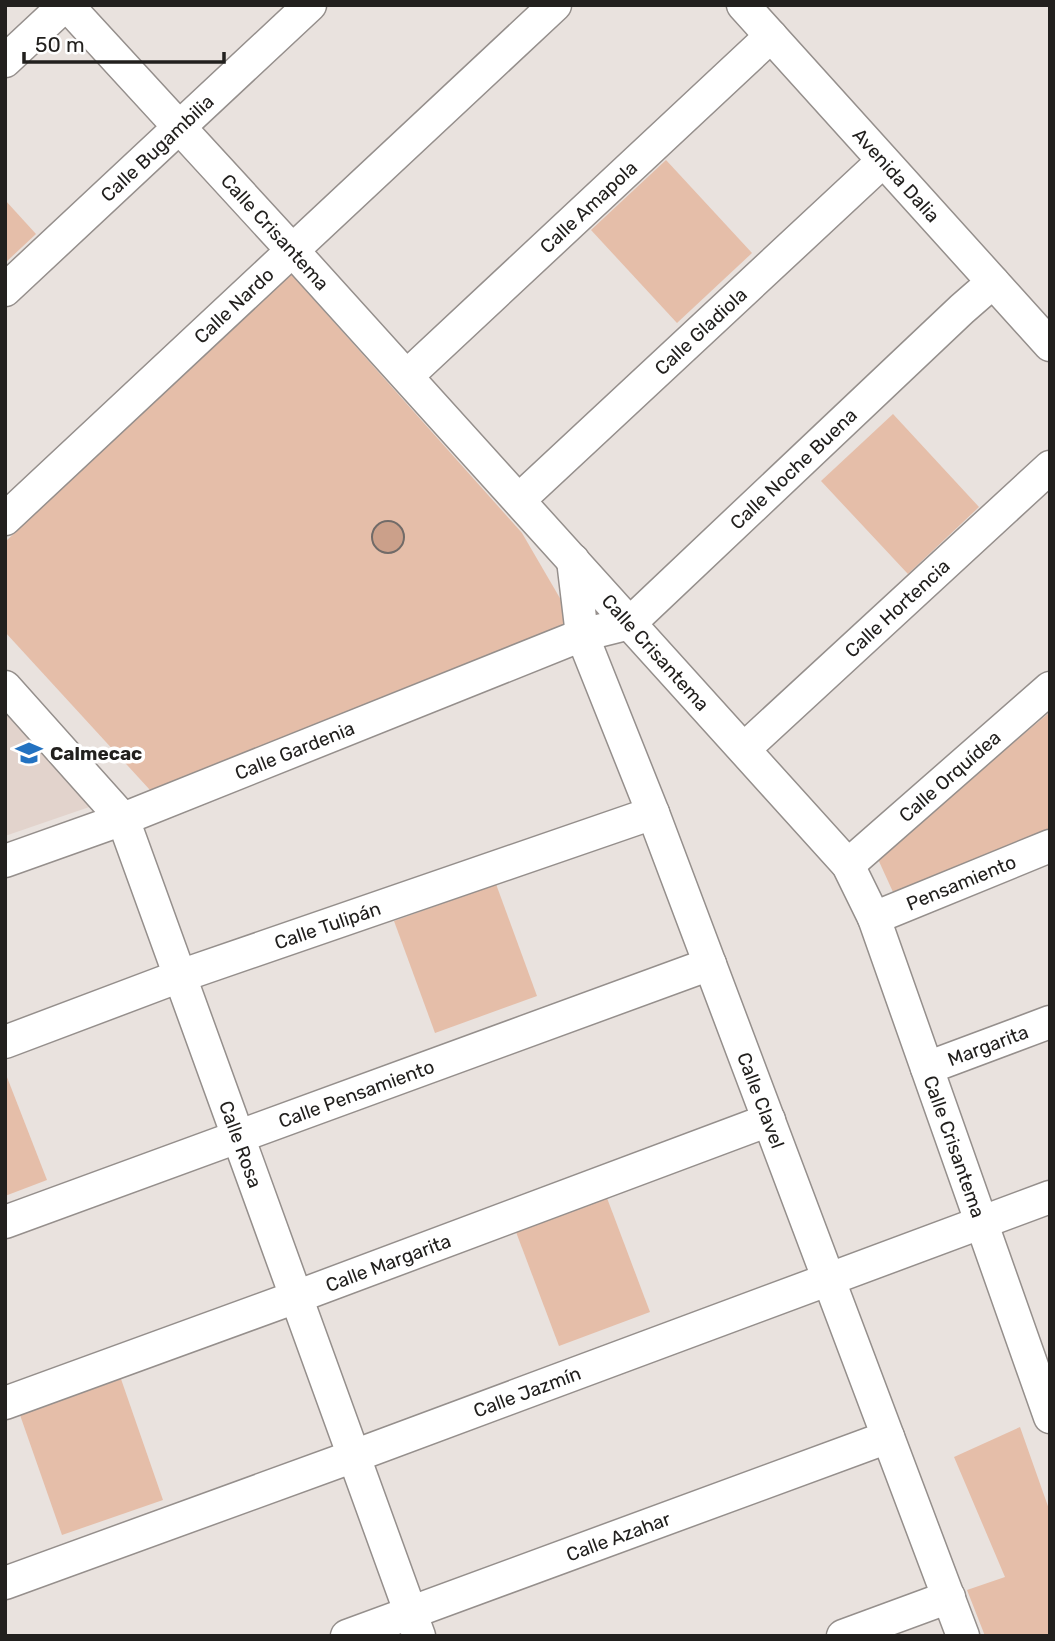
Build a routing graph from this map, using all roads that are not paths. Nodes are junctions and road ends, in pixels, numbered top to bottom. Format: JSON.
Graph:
{"nodes":[{"id":1,"x":66,"y":5,"type":"edge"},
{"id":2,"x":310,"y":5,"type":"edge"},
{"id":3,"x":555,"y":5,"type":"edge"},
{"id":4,"x":743,"y":5,"type":"edge"},
{"id":5,"x":771,"y":36,"type":"junction"},
{"id":6,"x":5,"y":61,"type":"edge"},
{"id":7,"x":181,"y":129,"type":"junction"},
{"id":8,"x":883,"y":161,"type":"junction"},
{"id":9,"x":293,"y":251,"type":"junction"},
{"id":10,"x":993,"y":282,"type":"junction"},
{"id":11,"x":5,"y":290,"type":"edge"},
{"id":12,"x":1050,"y":345,"type":"edge"},
{"id":13,"x":407,"y":376,"type":"junction"},
{"id":14,"x":1050,"y":467,"type":"edge"},
{"id":15,"x":519,"y":500,"type":"junction"},
{"id":16,"x":5,"y":519,"type":"edge"},
{"id":17,"x":573,"y":560,"type":"junction"},
{"id":18,"x":630,"y":623,"type":"junction"},
{"id":19,"x":582,"y":635,"type":"junction"},
{"id":20,"x":5,"y":687,"type":"edge"},
{"id":21,"x":1050,"y":688,"type":"edge"},
{"id":22,"x":744,"y":749,"type":"junction"},
{"id":23,"x":653,"y":813,"type":"junction"},
{"id":24,"x":123,"y":819,"type":"junction"},
{"id":25,"x":1050,"y":846,"type":"edge"},
{"id":26,"x":5,"y":862,"type":"edge"},
{"id":27,"x":848,"y":865,"type":"junction"},
{"id":28,"x":874,"y":918,"type":"junction"},
{"id":29,"x":710,"y":964,"type":"junction"},
{"id":30,"x":180,"y":976,"type":"junction"},
{"id":31,"x":1050,"y":1022,"type":"edge"},
{"id":32,"x":5,"y":1042,"type":"edge"},
{"id":33,"x":927,"y":1068,"type":"junction"},
{"id":34,"x":769,"y":1120,"type":"junction"},
{"id":35,"x":238,"y":1137,"type":"junction"},
{"id":36,"x":1050,"y":1197,"type":"edge"},
{"id":37,"x":5,"y":1222,"type":"edge"},
{"id":38,"x":982,"y":1223,"type":"junction"},
{"id":39,"x":828,"y":1279,"type":"junction"},
{"id":40,"x":296,"y":1297,"type":"junction"},
{"id":41,"x":1043,"y":1378,"type":"edge"},
{"id":42,"x":5,"y":1402,"type":"edge"},
{"id":43,"x":1050,"y":1417,"type":"edge"},
{"id":44,"x":888,"y":1437,"type":"junction"},
{"id":45,"x":354,"y":1456,"type":"junction"},
{"id":46,"x":5,"y":1583,"type":"edge"},
{"id":47,"x":948,"y":1597,"type":"junction"},
{"id":48,"x":415,"y":1624,"type":"edge"},
{"id":49,"x":347,"y":1636,"type":"edge"},
{"id":50,"x":843,"y":1636,"type":"edge"},
{"id":51,"x":963,"y":1636,"type":"edge"}],
"edges":[{"from":1,"to":6,"type":"street"},
{"from":1,"to":7,"type":"street","name":"Calle Crisantema"},
{"from":2,"to":7,"type":"street","name":"Calle Bugambilia"},
{"from":3,"to":9,"type":"street","name":"Calle Nardo"},
{"from":4,"to":5,"type":"street","name":"Avenida Dalia"},
{"from":5,"to":8,"type":"street","name":"Avenida Dalia"},
{"from":5,"to":13,"type":"street","name":"Calle Amapola"},
{"from":7,"to":9,"type":"street","name":"Calle Crisantema"},
{"from":7,"to":11,"type":"street","name":"Calle Bugambilia"},
{"from":8,"to":10,"type":"street","name":"Avenida Dalia"},
{"from":8,"to":15,"type":"street","name":"Calle Gladiola"},
{"from":9,"to":13,"type":"street","name":"Calle Crisantema"},
{"from":9,"to":16,"type":"street","name":"Calle Nardo"},
{"from":10,"to":12,"type":"street","name":"Avenida Dalia"},
{"from":10,"to":18,"type":"street","name":"Calle Noche Buena"},
{"from":13,"to":15,"type":"street","name":"Calle Crisantema"},
{"from":14,"to":22,"type":"street","name":"Calle Hortencia"},
{"from":15,"to":17,"type":"street","name":"Calle Crisantema"},
{"from":17,"to":18,"type":"street","name":"Calle Crisantema"},
{"from":17,"to":19,"type":"street","name":"Calle Clavel"},
{"from":18,"to":19,"type":"street","name":"Calle Noche Buena"},
{"from":18,"to":22,"type":"street","name":"Calle Crisantema"},
{"from":19,"to":23,"type":"street","name":"Calle Clavel"},
{"from":19,"to":24,"type":"street","name":"Calle Gardenia"},
{"from":20,"to":24,"type":"street","name":"Calle Rosa"},
{"from":21,"to":27,"type":"street","name":"Calle Orquídea"},
{"from":22,"to":27,"type":"street","name":"Calle Crisantema"},
{"from":23,"to":29,"type":"street","name":"Calle Clavel"},
{"from":23,"to":30,"type":"street","name":"Calle Tulipán"},
{"from":24,"to":26,"type":"street","name":"Calle Gardenia"},
{"from":24,"to":30,"type":"street","name":"Calle Rosa"},
{"from":25,"to":28,"type":"street","name":"Pensamiento"},
{"from":27,"to":28,"type":"street","name":"Calle Crisantema"},
{"from":28,"to":33,"type":"street","name":"Calle Crisantema"},
{"from":29,"to":34,"type":"street","name":"Calle Clavel"},
{"from":29,"to":35,"type":"street","name":"Calle Pensamiento"},
{"from":30,"to":32,"type":"street","name":"Calle Tulipán"},
{"from":30,"to":35,"type":"street","name":"Calle Rosa"},
{"from":31,"to":33,"type":"street","name":"Margarita"},
{"from":33,"to":38,"type":"street","name":"Calle Crisantema"},
{"from":34,"to":39,"type":"street","name":"Calle Clavel"},
{"from":34,"to":40,"type":"street","name":"Calle Margarita"},
{"from":35,"to":37,"type":"street","name":"Calle Pensamiento"},
{"from":35,"to":40,"type":"street","name":"Calle Rosa"},
{"from":36,"to":38,"type":"street","name":"Calle Jazmín"},
{"from":38,"to":39,"type":"street","name":"Calle Jazmín"},
{"from":38,"to":41,"type":"street","name":"Calle Crisantema"},
{"from":39,"to":44,"type":"street","name":"Calle Clavel"},
{"from":39,"to":45,"type":"street","name":"Calle Jazmín"},
{"from":40,"to":42,"type":"street","name":"Calle Margarita"},
{"from":40,"to":45,"type":"street","name":"Calle Rosa"},
{"from":41,"to":43,"type":"street","name":"Calle Crisantema"},
{"from":44,"to":47,"type":"street","name":"Calle Clavel"},
{"from":44,"to":48,"type":"street","name":"Calle Azahar"},
{"from":45,"to":46,"type":"street","name":"Calle Jazmín"},
{"from":45,"to":48,"type":"street","name":"Calle Rosa"},
{"from":47,"to":50,"type":"street"},
{"from":47,"to":51,"type":"street","name":"Calle Clavel"},
{"from":48,"to":49,"type":"street","name":"Calle Azahar"}]}
